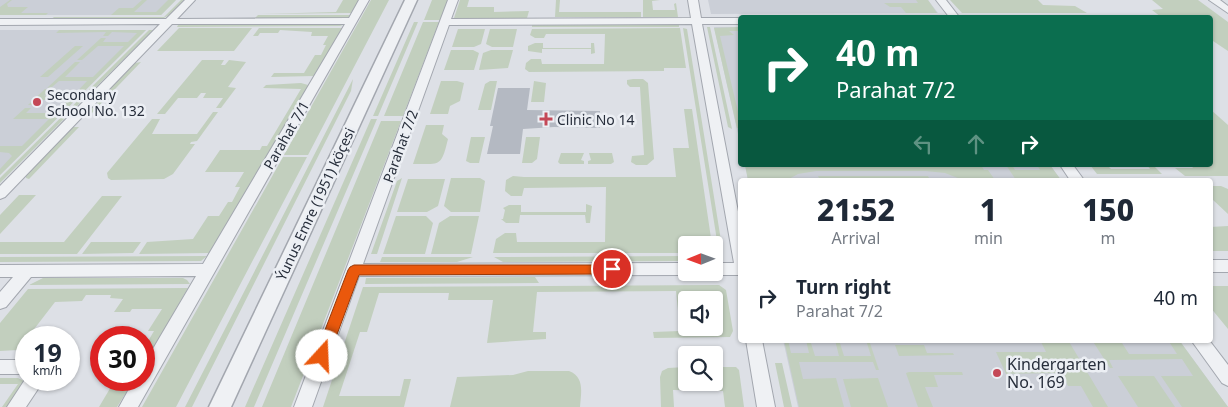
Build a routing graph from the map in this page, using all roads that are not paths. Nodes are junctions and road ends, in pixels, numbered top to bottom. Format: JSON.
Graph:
{"nodes":[{"id":1,"x":190,"y":0,"type":"edge"},
{"id":2,"x":364,"y":0,"type":"edge"},
{"id":3,"x":411,"y":0,"type":"edge"},
{"id":4,"x":453,"y":0,"type":"edge"},
{"id":5,"x":693,"y":0,"type":"edge"},
{"id":6,"x":942,"y":0,"type":"edge"},
{"id":7,"x":1214,"y":0,"type":"edge"},
{"id":8,"x":1228,"y":10,"type":"edge"},
{"id":9,"x":953,"y":15,"type":"edge"},
{"id":10,"x":352,"y":21,"type":"junction"},
{"id":11,"x":697,"y":21,"type":"junction"},
{"id":12,"x":738,"y":21,"type":"edge"},
{"id":13,"x":0,"y":22,"type":"edge"},
{"id":14,"x":169,"y":22,"type":"junction"},
{"id":15,"x":445,"y":22,"type":"junction"},
{"id":16,"x":1067,"y":167,"type":"edge"},
{"id":17,"x":1076,"y":178,"type":"edge"},
{"id":18,"x":0,"y":194,"type":"edge"},
{"id":19,"x":738,"y":250,"type":"edge"},
{"id":20,"x":1213,"y":266,"type":"edge"},
{"id":21,"x":1228,"y":266,"type":"edge"},
{"id":22,"x":678,"y":269,"type":"edge"},
{"id":23,"x":723,"y":269,"type":"edge"},
{"id":24,"x":738,"y":269,"type":"edge"},
{"id":25,"x":208,"y":270,"type":"junction"},
{"id":26,"x":354,"y":270,"type":"junction"},
{"id":27,"x":0,"y":271,"type":"edge"},
{"id":28,"x":27,"y":271,"type":"junction"},
{"id":29,"x":0,"y":303,"type":"edge"},
{"id":30,"x":755,"y":343,"type":"edge"},
{"id":31,"x":1201,"y":343,"type":"edge"},
{"id":32,"x":0,"y":367,"type":"edge"},
{"id":33,"x":15,"y":367,"type":"edge"},
{"id":34,"x":1228,"y":378,"type":"edge"},
{"id":35,"x":27,"y":391,"type":"edge"},
{"id":36,"x":16,"y":407,"type":"edge"},
{"id":37,"x":128,"y":407,"type":"edge"},
{"id":38,"x":220,"y":407,"type":"edge"},
{"id":39,"x":303,"y":407,"type":"edge"},
{"id":40,"x":766,"y":407,"type":"edge"}],
"edges":[{"from":1,"to":14,"type":"street"},
{"from":2,"to":10,"type":"street","name":"Parahat 7/1"},
{"from":3,"to":38,"type":"street","name":"Ýunus Emre (1951) köçesi"},
{"from":4,"to":15,"type":"street","name":"Parahat 7/2"},
{"from":5,"to":11,"type":"street"},
{"from":6,"to":9,"type":"street"},
{"from":7,"to":8,"type":"street"},
{"from":10,"to":14,"type":"street"},
{"from":10,"to":25,"type":"street","name":"Parahat 7/1"},
{"from":11,"to":12,"type":"street"},
{"from":11,"to":15,"type":"street"},
{"from":11,"to":19,"type":"street"},
{"from":13,"to":14,"type":"street"},
{"from":14,"to":18,"type":"street"},
{"from":15,"to":26,"type":"street","name":"Parahat 7/2"},
{"from":16,"to":17,"type":"street"},
{"from":20,"to":21,"type":"street"},
{"from":22,"to":26,"type":"street"},
{"from":23,"to":24,"type":"street"},
{"from":25,"to":28,"type":"street"},
{"from":25,"to":37,"type":"street","name":"Parahat 7/1"},
{"from":26,"to":39,"type":"street","name":"Parahat 7/2"},
{"from":27,"to":28,"type":"street"},
{"from":28,"to":29,"type":"street"},
{"from":30,"to":40,"type":"street"},
{"from":31,"to":34,"type":"street"},
{"from":32,"to":33,"type":"street"},
{"from":35,"to":36,"type":"street"}]}
